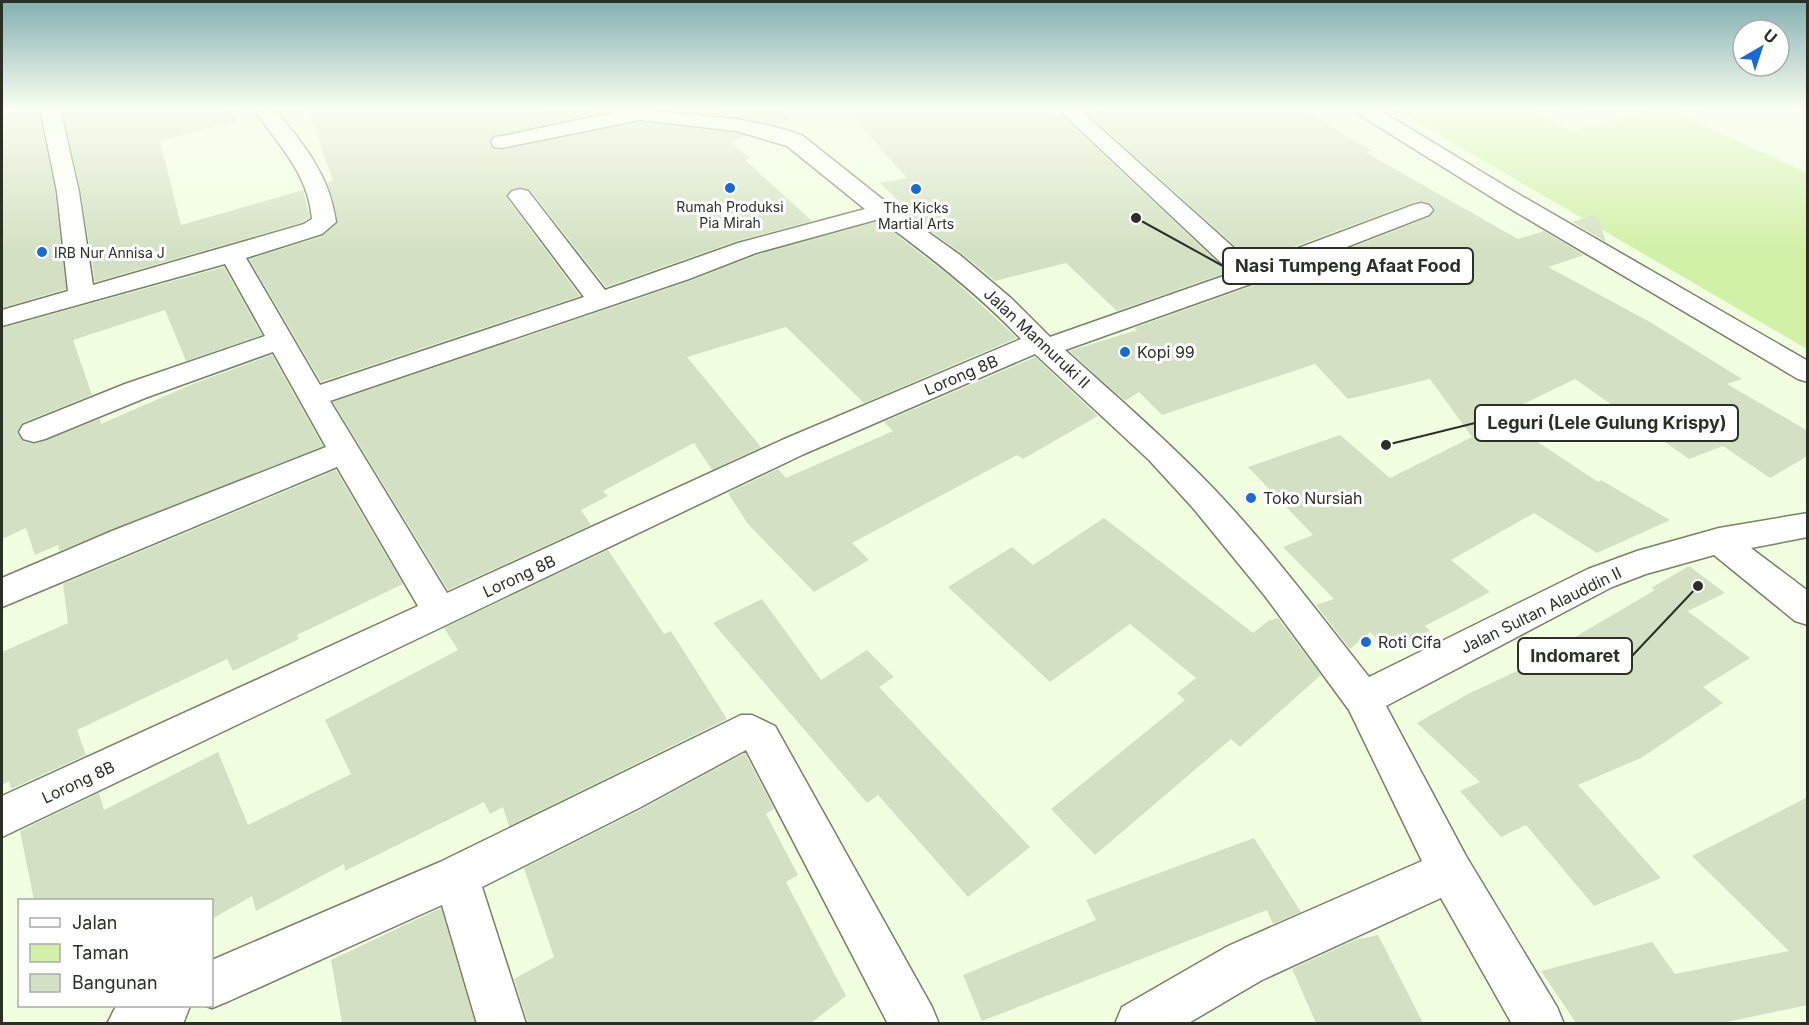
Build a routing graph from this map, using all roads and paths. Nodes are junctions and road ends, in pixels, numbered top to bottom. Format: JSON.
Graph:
{"nodes":[{"id":1,"x":60,"y":156,"type":"edge"},
{"id":2,"x":300,"y":156,"type":"edge"},
{"id":3,"x":814,"y":156,"type":"edge"},
{"id":4,"x":1119,"y":156,"type":"edge"},
{"id":5,"x":1440,"y":156,"type":"edge"},
{"id":6,"x":520,"y":196,"type":"dead end"},
{"id":7,"x":1421,"y":210,"type":"dead end"},
{"id":8,"x":883,"y":211,"type":"junction"},
{"id":9,"x":232,"y":254,"type":"junction"},
{"id":10,"x":1250,"y":276,"type":"junction"},
{"id":11,"x":82,"y":296,"type":"junction"},
{"id":12,"x":599,"y":300,"type":"junction"},
{"id":13,"x":2,"y":318,"type":"edge"},
{"id":14,"x":281,"y":339,"type":"junction"},
{"id":15,"x":1042,"y":345,"type":"junction"},
{"id":16,"x":1808,"y":373,"type":"edge"},
{"id":17,"x":313,"y":397,"type":"junction"},
{"id":18,"x":34,"y":432,"type":"dead end"},
{"id":19,"x":344,"y":452,"type":"junction"},
{"id":20,"x":1808,"y":525,"type":"edge"},
{"id":21,"x":1719,"y":541,"type":"junction"},
{"id":22,"x":2,"y":593,"type":"edge"},
{"id":23,"x":1808,"y":611,"type":"edge"},
{"id":24,"x":440,"y":612,"type":"junction"},
{"id":25,"x":1363,"y":699,"type":"junction"},
{"id":26,"x":2,"y":818,"type":"edge"},
{"id":27,"x":1450,"y":872,"type":"junction"},
{"id":28,"x":456,"y":877,"type":"junction"},
{"id":29,"x":213,"y":984,"type":"edge"},
{"id":30,"x":162,"y":1007,"type":"edge"},
{"id":31,"x":131,"y":1023,"type":"edge"},
{"id":32,"x":502,"y":1023,"type":"edge"},
{"id":33,"x":915,"y":1023,"type":"edge"},
{"id":34,"x":1139,"y":1023,"type":"edge"},
{"id":35,"x":1540,"y":1023,"type":"edge"}],
"edges":[{"from":1,"to":11,"type":"street"},
{"from":2,"to":9,"type":"street"},
{"from":3,"to":8,"type":"street","name":"Jalan Mannuruki II"},
{"from":4,"to":10,"type":"street"},
{"from":5,"to":16,"type":"street"},
{"from":6,"to":12,"type":"street"},
{"from":7,"to":10,"type":"street","name":"Lorong 8B"},
{"from":8,"to":12,"type":"street"},
{"from":8,"to":15,"type":"street","name":"Jalan Mannuruki II"},
{"from":9,"to":11,"type":"street"},
{"from":9,"to":14,"type":"street"},
{"from":10,"to":15,"type":"street","name":"Lorong 8B"},
{"from":11,"to":13,"type":"street"},
{"from":12,"to":17,"type":"street"},
{"from":14,"to":17,"type":"street"},
{"from":14,"to":18,"type":"street"},
{"from":15,"to":24,"type":"street","name":"Lorong 8B"},
{"from":15,"to":25,"type":"street","name":"Jalan Mannuruki II"},
{"from":17,"to":19,"type":"street"},
{"from":19,"to":22,"type":"street"},
{"from":19,"to":24,"type":"street"},
{"from":20,"to":21,"type":"street","name":"Jalan Sultan Alauddin II"},
{"from":21,"to":23,"type":"street"},
{"from":21,"to":25,"type":"street","name":"Jalan Sultan Alauddin II"},
{"from":24,"to":26,"type":"street","name":"Lorong 8B"},
{"from":25,"to":27,"type":"street"},
{"from":27,"to":34,"type":"street"},
{"from":27,"to":35,"type":"street"},
{"from":28,"to":29,"type":"street"},
{"from":28,"to":32,"type":"street"},
{"from":28,"to":33,"type":"street"},
{"from":30,"to":31,"type":"street"}]}
